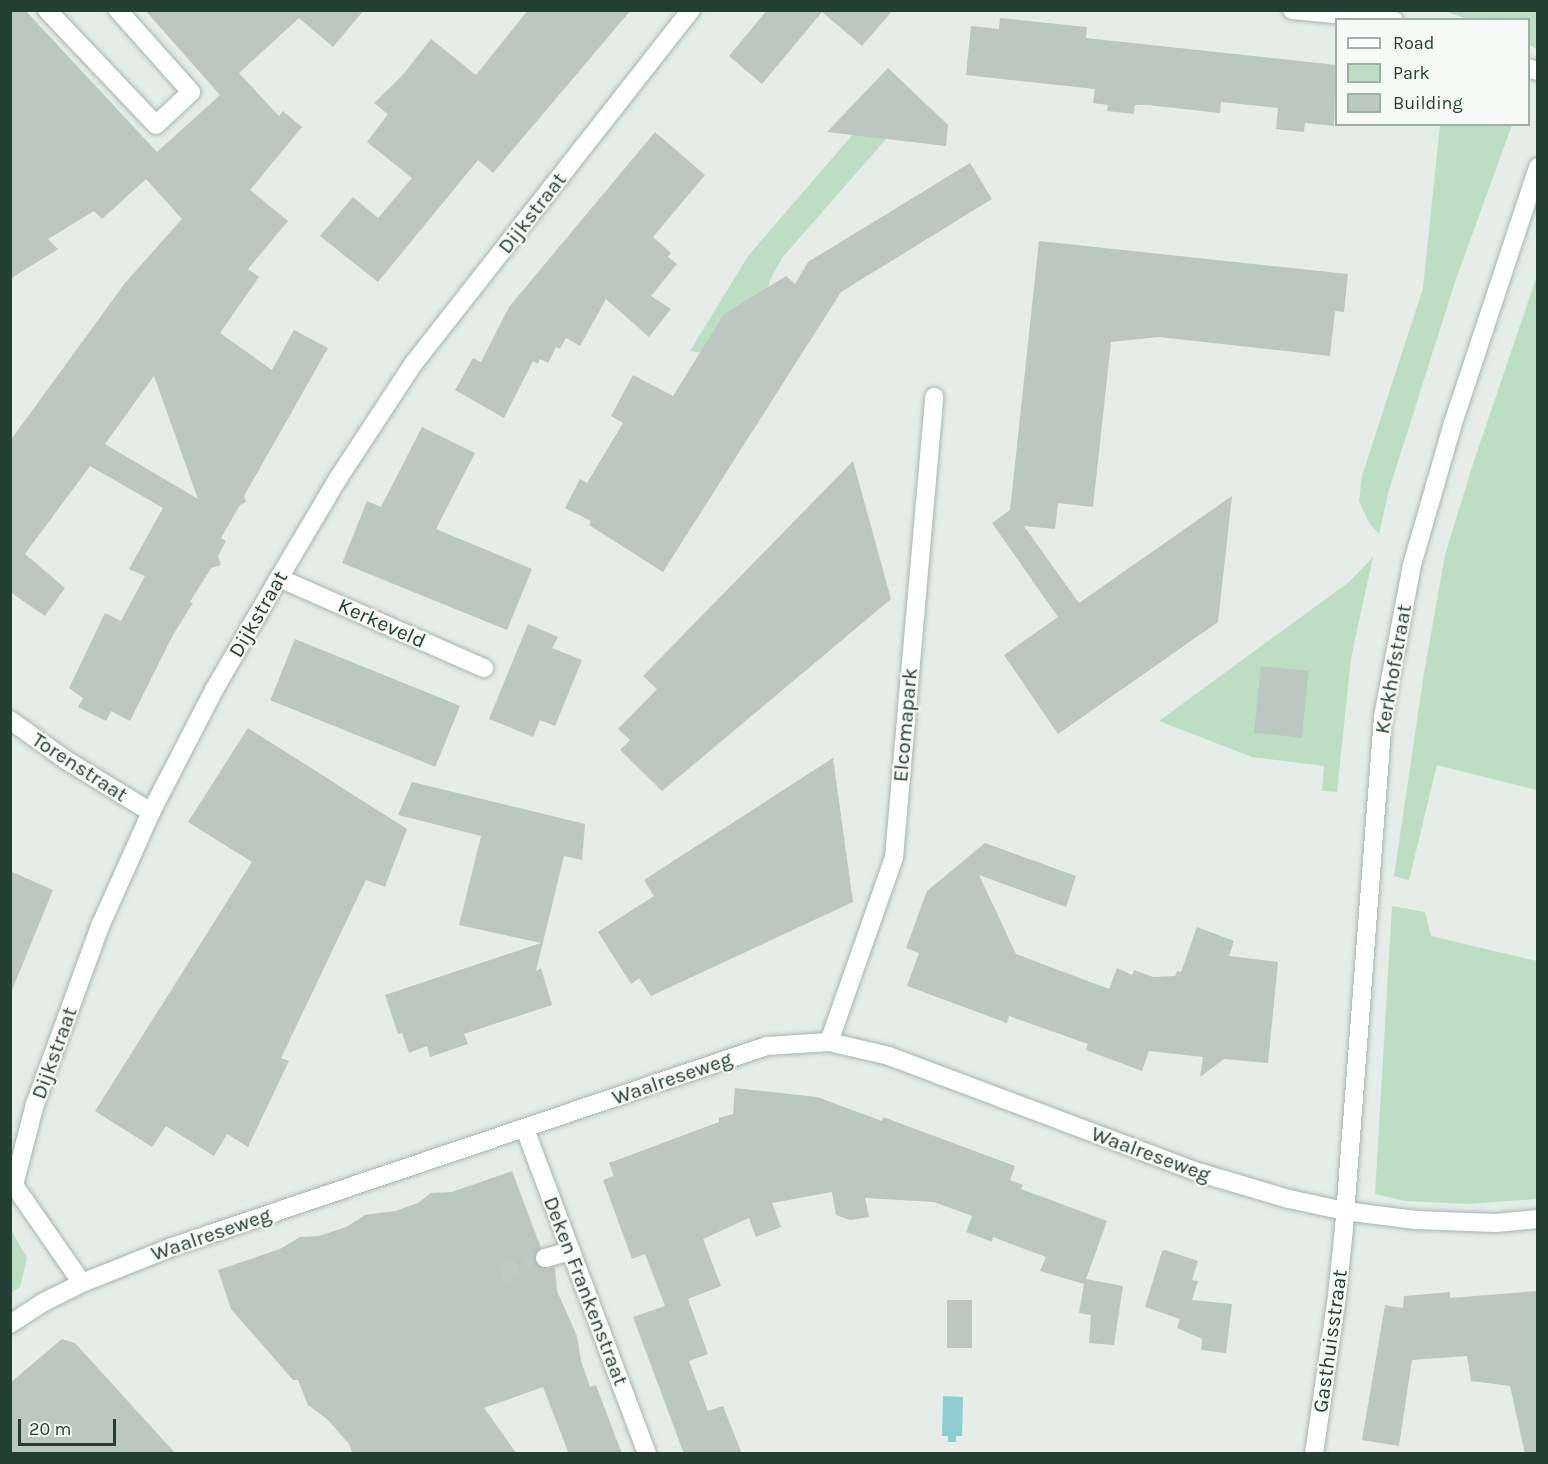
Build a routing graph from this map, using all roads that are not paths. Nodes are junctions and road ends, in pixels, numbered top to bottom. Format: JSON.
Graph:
{"nodes":[{"id":1,"x":47,"y":10,"type":"edge"},
{"id":2,"x":118,"y":10,"type":"edge"},
{"id":3,"x":691,"y":10,"type":"edge"},
{"id":4,"x":1292,"y":10,"type":"edge"},
{"id":5,"x":1374,"y":18,"type":"edge"},
{"id":6,"x":1538,"y":167,"type":"edge"},
{"id":7,"x":934,"y":397,"type":"dead end"},
{"id":8,"x":279,"y":578,"type":"junction"},
{"id":9,"x":484,"y":668,"type":"dead end"},
{"id":10,"x":10,"y":720,"type":"edge"},
{"id":11,"x":151,"y":812,"type":"junction"},
{"id":12,"x":829,"y":1042,"type":"junction"},
{"id":13,"x":525,"y":1129,"type":"junction"},
{"id":14,"x":12,"y":1185,"type":"edge"},
{"id":15,"x":1538,"y":1219,"type":"edge"},
{"id":16,"x":1344,"y":1220,"type":"junction"},
{"id":17,"x":571,"y":1251,"type":"junction"},
{"id":18,"x":545,"y":1258,"type":"tunnel mouth"},
{"id":19,"x":82,"y":1283,"type":"junction"},
{"id":20,"x":10,"y":1324,"type":"edge"},
{"id":21,"x":646,"y":1454,"type":"edge"},
{"id":22,"x":1314,"y":1454,"type":"edge"}],
"edges":[{"from":1,"to":2,"type":"street"},
{"from":3,"to":8,"type":"street","name":"Dijkstraat"},
{"from":4,"to":5,"type":"street"},
{"from":6,"to":16,"type":"street","name":"Kerkhofstraat"},
{"from":7,"to":12,"type":"street","name":"Elcomapark"},
{"from":8,"to":9,"type":"street","name":"Kerkeveld"},
{"from":8,"to":11,"type":"street","name":"Dijkstraat"},
{"from":10,"to":11,"type":"street","name":"Torenstraat"},
{"from":11,"to":14,"type":"street","name":"Dijkstraat"},
{"from":12,"to":13,"type":"street","name":"Waalreseweg"},
{"from":12,"to":16,"type":"street","name":"Waalreseweg"},
{"from":13,"to":17,"type":"street","name":"Deken Frankenstraat"},
{"from":13,"to":19,"type":"street","name":"Waalreseweg"},
{"from":14,"to":19,"type":"street","name":"Dijkstraat"},
{"from":15,"to":16,"type":"street","name":"Waalreseweg"},
{"from":16,"to":22,"type":"street","name":"Gasthuisstraat"},
{"from":17,"to":18,"type":"street"},
{"from":17,"to":21,"type":"street","name":"Deken Frankenstraat"},
{"from":19,"to":20,"type":"street","name":"Waalreseweg"}]}
